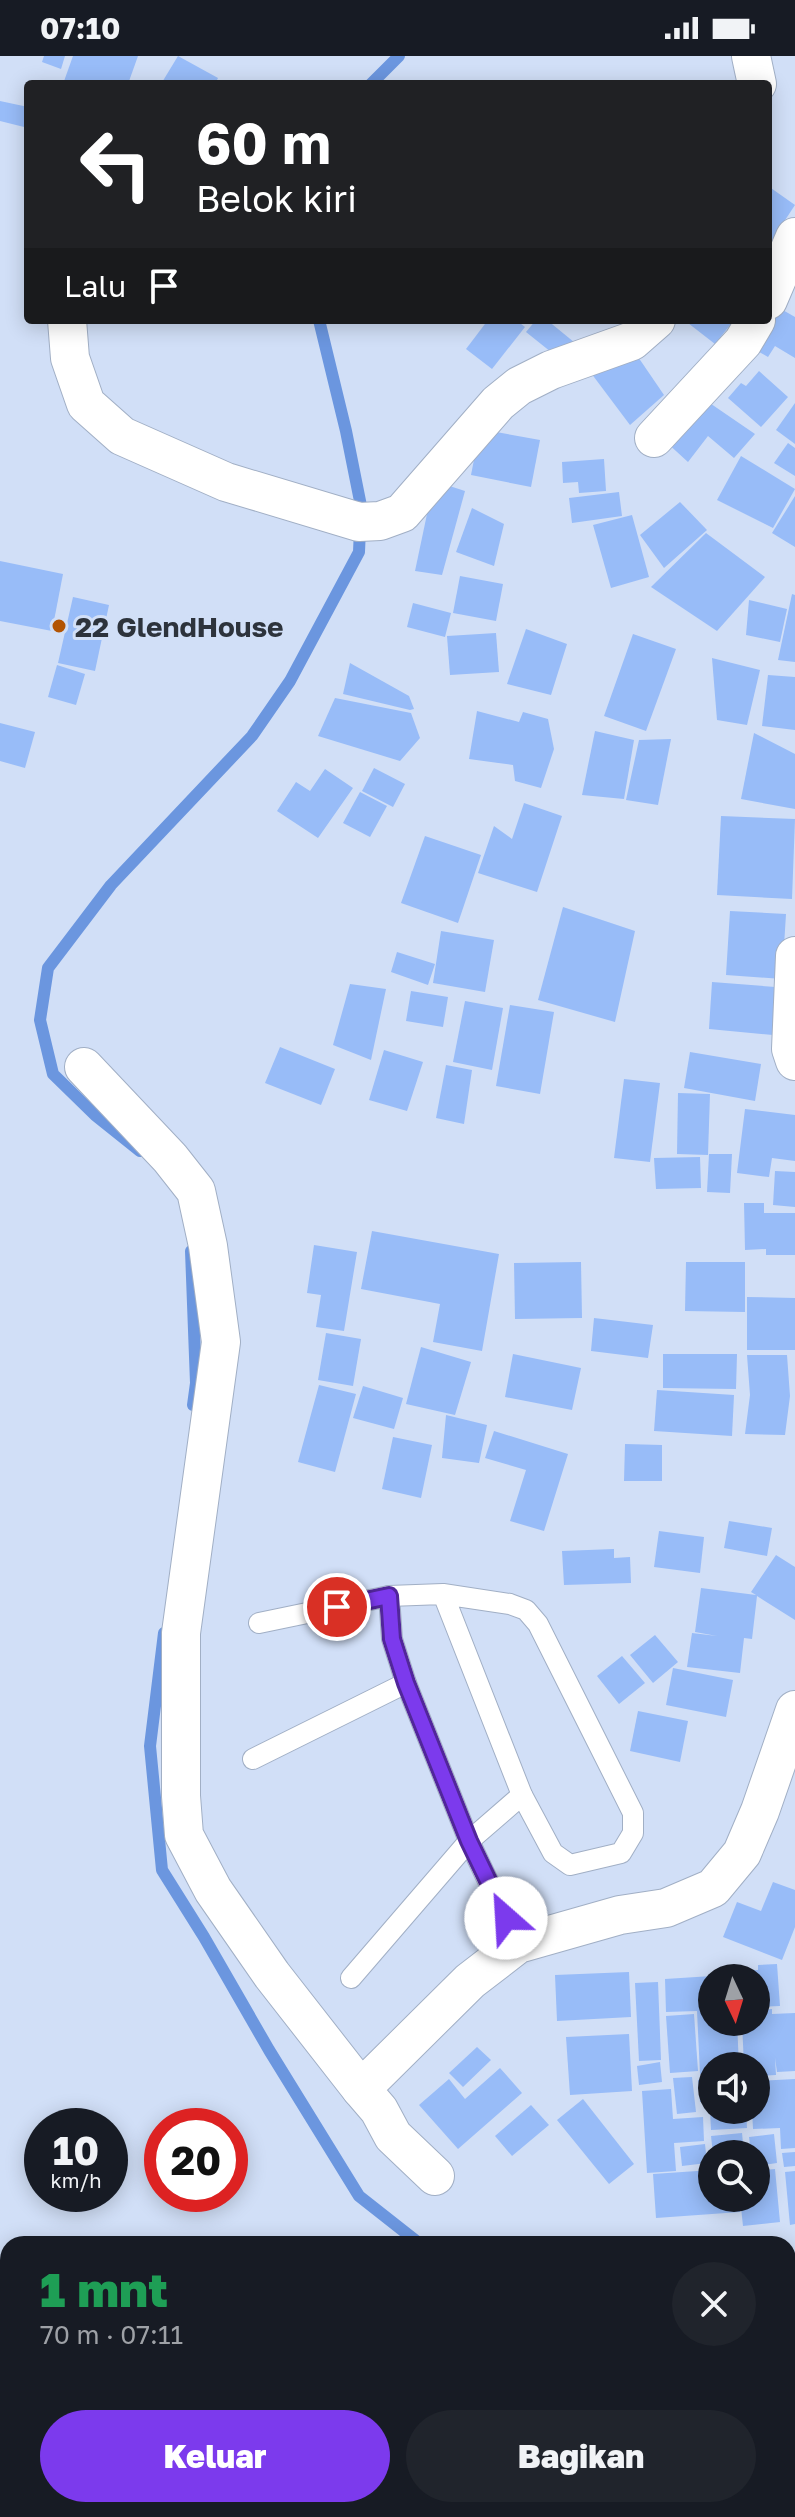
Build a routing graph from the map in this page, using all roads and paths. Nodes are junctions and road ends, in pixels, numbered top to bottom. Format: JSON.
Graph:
{"nodes":[{"id":1,"x":751,"y":56,"type":"edge"},
{"id":2,"x":756,"y":80,"type":"edge"},
{"id":3,"x":795,"y":237,"type":"edge"},
{"id":4,"x":772,"y":291,"type":"edge"},
{"id":5,"x":67,"y":324,"type":"edge"},
{"id":6,"x":651,"y":324,"type":"edge"},
{"id":7,"x":754,"y":324,"type":"edge"},
{"id":8,"x":654,"y":438,"type":"dead end"},
{"id":9,"x":795,"y":956,"type":"edge"},
{"id":10,"x":795,"y":1061,"type":"edge"},
{"id":11,"x":84,"y":1067,"type":"dead end"},
{"id":12,"x":443,"y":1594,"type":"junction"},
{"id":13,"x":389,"y":1596,"type":"junction"},
{"id":14,"x":259,"y":1623,"type":"dead end"},
{"id":15,"x":406,"y":1683,"type":"junction"},
{"id":16,"x":795,"y":1710,"type":"edge"},
{"id":17,"x":253,"y":1759,"type":"dead end"},
{"id":18,"x":522,"y":1795,"type":"junction"},
{"id":19,"x":469,"y":1841,"type":"junction"},
{"id":20,"x":518,"y":1944,"type":"junction"},
{"id":21,"x":351,"y":1978,"type":"dead end"},
{"id":22,"x":361,"y":2089,"type":"junction"},
{"id":23,"x":435,"y":2176,"type":"dead end"}],
"edges":[{"from":1,"to":2,"type":"street"},
{"from":3,"to":4,"type":"street"},
{"from":5,"to":6,"type":"street"},
{"from":7,"to":8,"type":"street"},
{"from":9,"to":10,"type":"street"},
{"from":11,"to":22,"type":"street"},
{"from":12,"to":13,"type":"lane"},
{"from":12,"to":18,"type":"lane"},
{"from":12,"to":18,"type":"lane"},
{"from":13,"to":14,"type":"lane"},
{"from":13,"to":15,"type":"lane"},
{"from":15,"to":17,"type":"lane"},
{"from":15,"to":19,"type":"lane"},
{"from":16,"to":20,"type":"street"},
{"from":18,"to":19,"type":"lane"},
{"from":19,"to":20,"type":"lane"},
{"from":19,"to":21,"type":"lane"},
{"from":20,"to":22,"type":"street"},
{"from":22,"to":23,"type":"street"}]}
